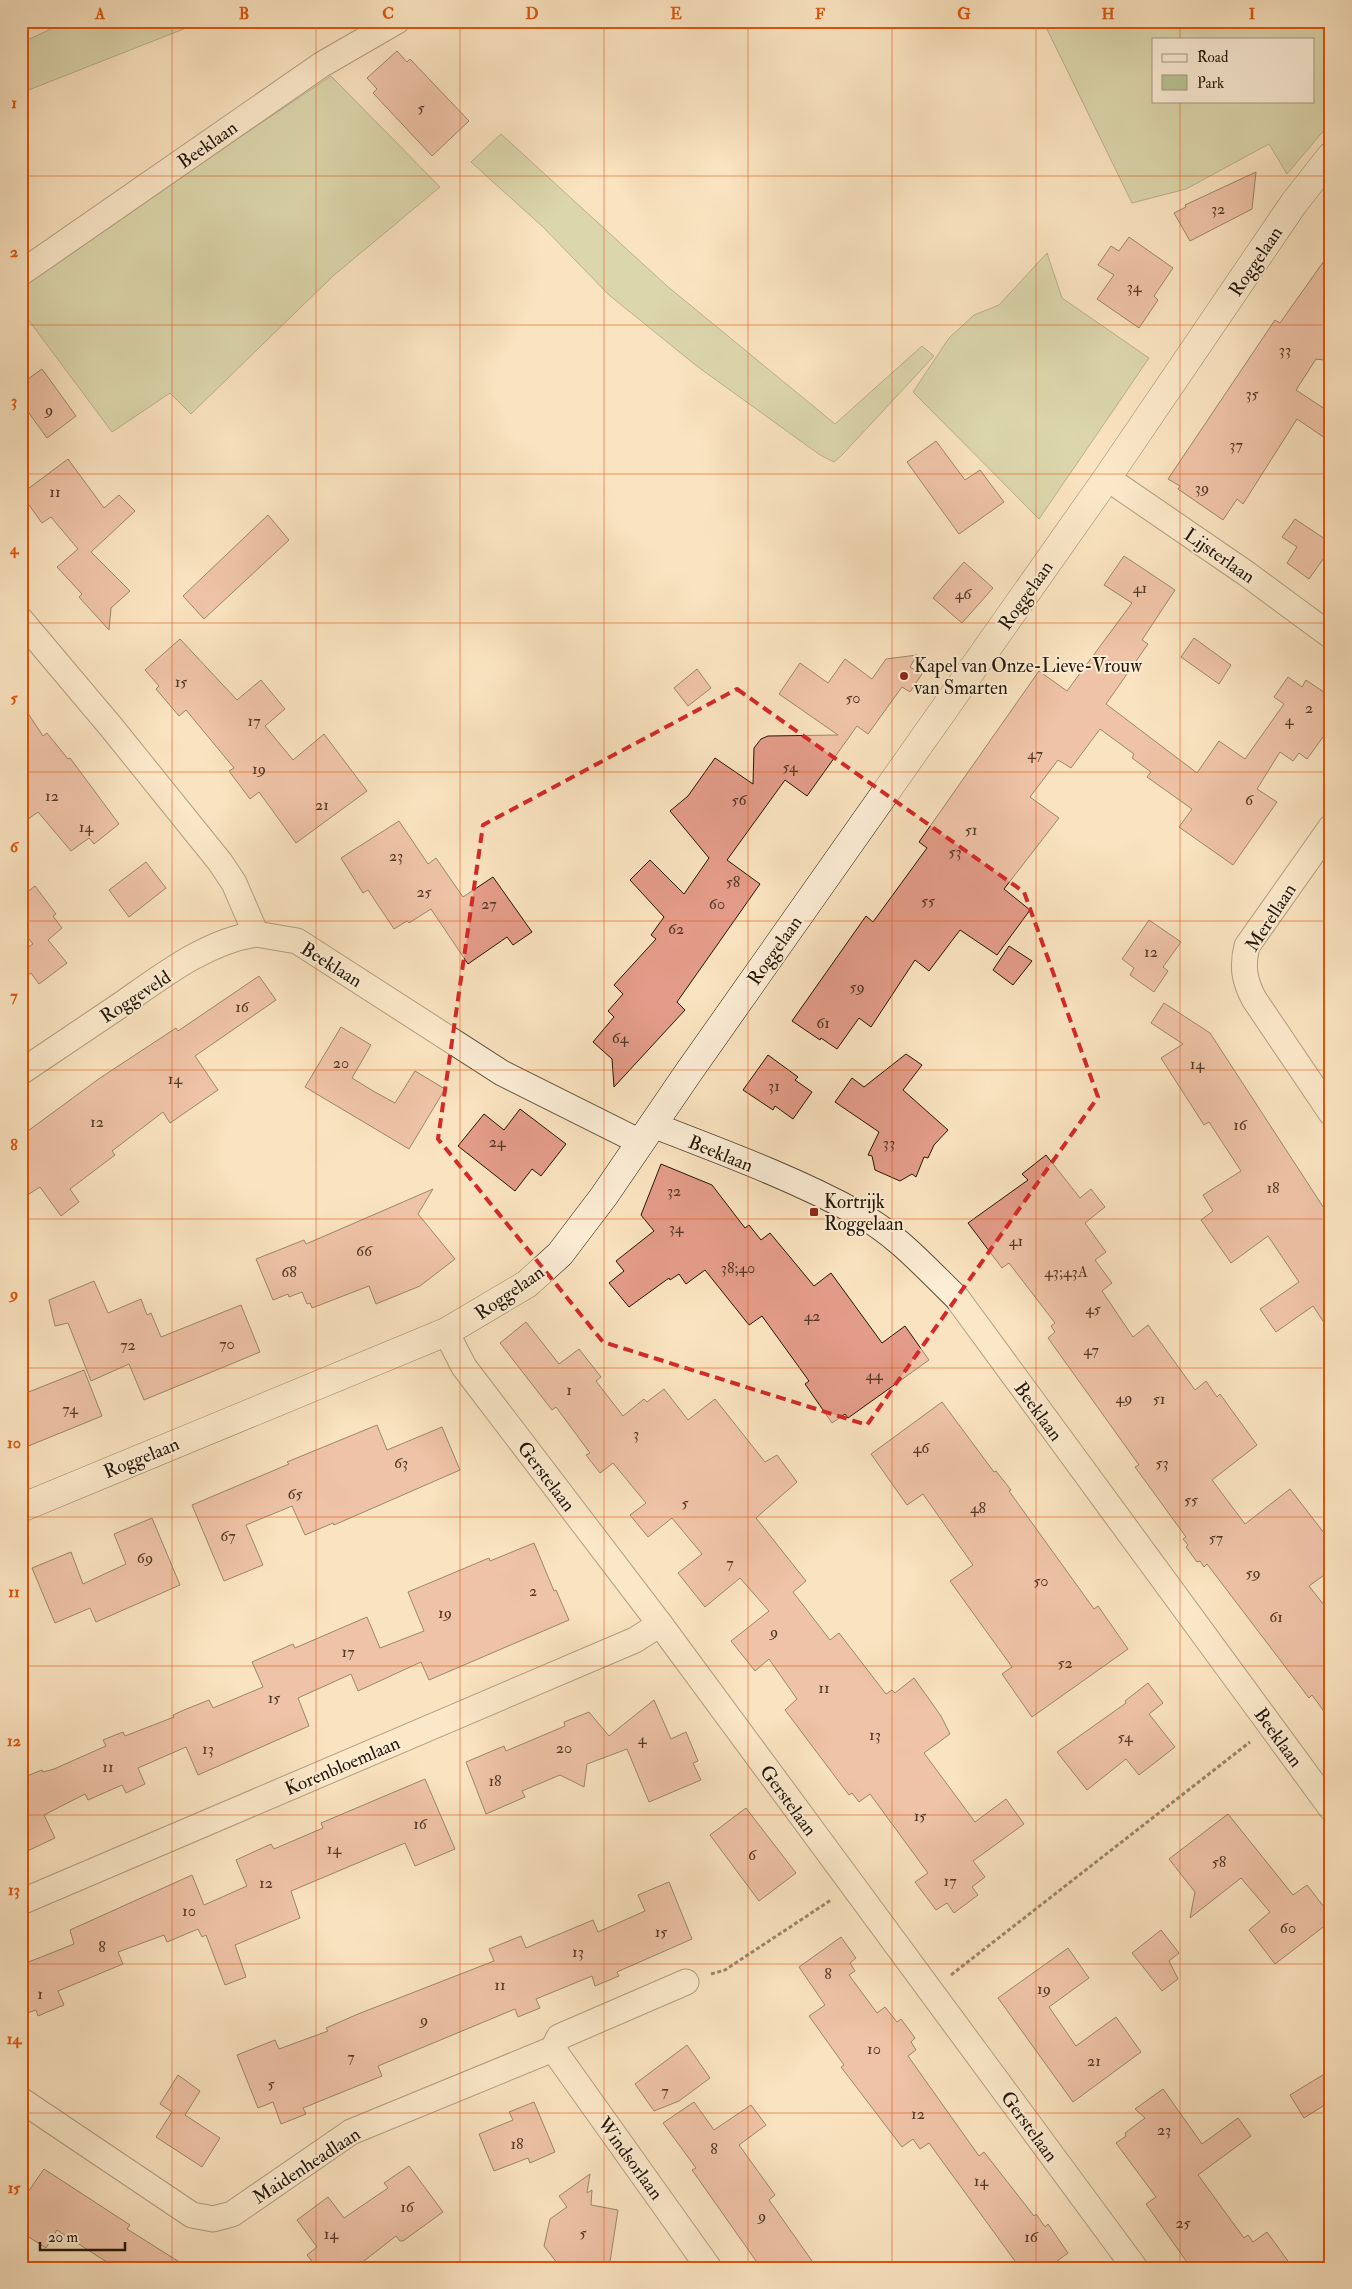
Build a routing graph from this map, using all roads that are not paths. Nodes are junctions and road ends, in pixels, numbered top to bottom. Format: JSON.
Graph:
{"nodes":[{"id":1,"x":396,"y":21,"type":"edge"},
{"id":2,"x":1331,"y":156,"type":"edge"},
{"id":3,"x":21,"y":273,"type":"edge"},
{"id":4,"x":1107,"y":478,"type":"junction"},
{"id":5,"x":21,"y":620,"type":"edge"},
{"id":6,"x":1331,"y":636,"type":"edge"},
{"id":7,"x":1331,"y":827,"type":"edge"},
{"id":8,"x":256,"y":934,"type":"junction"},
{"id":9,"x":21,"y":1072,"type":"edge"},
{"id":10,"x":1331,"y":1113,"type":"edge"},
{"id":11,"x":646,"y":1134,"type":"junction"},
{"id":12,"x":446,"y":1332,"type":"junction"},
{"id":13,"x":21,"y":1508,"type":"edge"},
{"id":14,"x":660,"y":1624,"type":"junction"},
{"id":15,"x":1331,"y":1808,"type":"edge"},
{"id":16,"x":21,"y":1902,"type":"edge"},
{"id":17,"x":686,"y":1982,"type":"road end"},
{"id":18,"x":553,"y":2049,"type":"junction"},
{"id":19,"x":21,"y":2100,"type":"edge"},
{"id":20,"x":709,"y":2268,"type":"edge"},
{"id":21,"x":1135,"y":2268,"type":"edge"}],
"edges":[{"from":1,"to":3,"type":"street","name":"Beeklaan"},
{"from":2,"to":4,"type":"street","name":"Roggelaan"},
{"from":4,"to":6,"type":"street","name":"Lijsterlaan"},
{"from":4,"to":11,"type":"street","name":"Roggelaan"},
{"from":5,"to":8,"type":"street"},
{"from":7,"to":10,"type":"street","name":"Merellaan"},
{"from":8,"to":9,"type":"street","name":"Roggeveld"},
{"from":8,"to":11,"type":"street","name":"Beeklaan"},
{"from":11,"to":12,"type":"street","name":"Roggelaan"},
{"from":11,"to":15,"type":"street","name":"Beeklaan"},
{"from":12,"to":13,"type":"street","name":"Roggelaan"},
{"from":12,"to":14,"type":"street","name":"Gerstelaan"},
{"from":14,"to":16,"type":"street","name":"Korenbloemlaan"},
{"from":14,"to":21,"type":"street","name":"Gerstelaan"},
{"from":17,"to":18,"type":"street","name":"Maidenheadlaan"},
{"from":18,"to":19,"type":"street","name":"Maidenheadlaan"},
{"from":18,"to":20,"type":"street","name":"Windsorlaan"}]}
